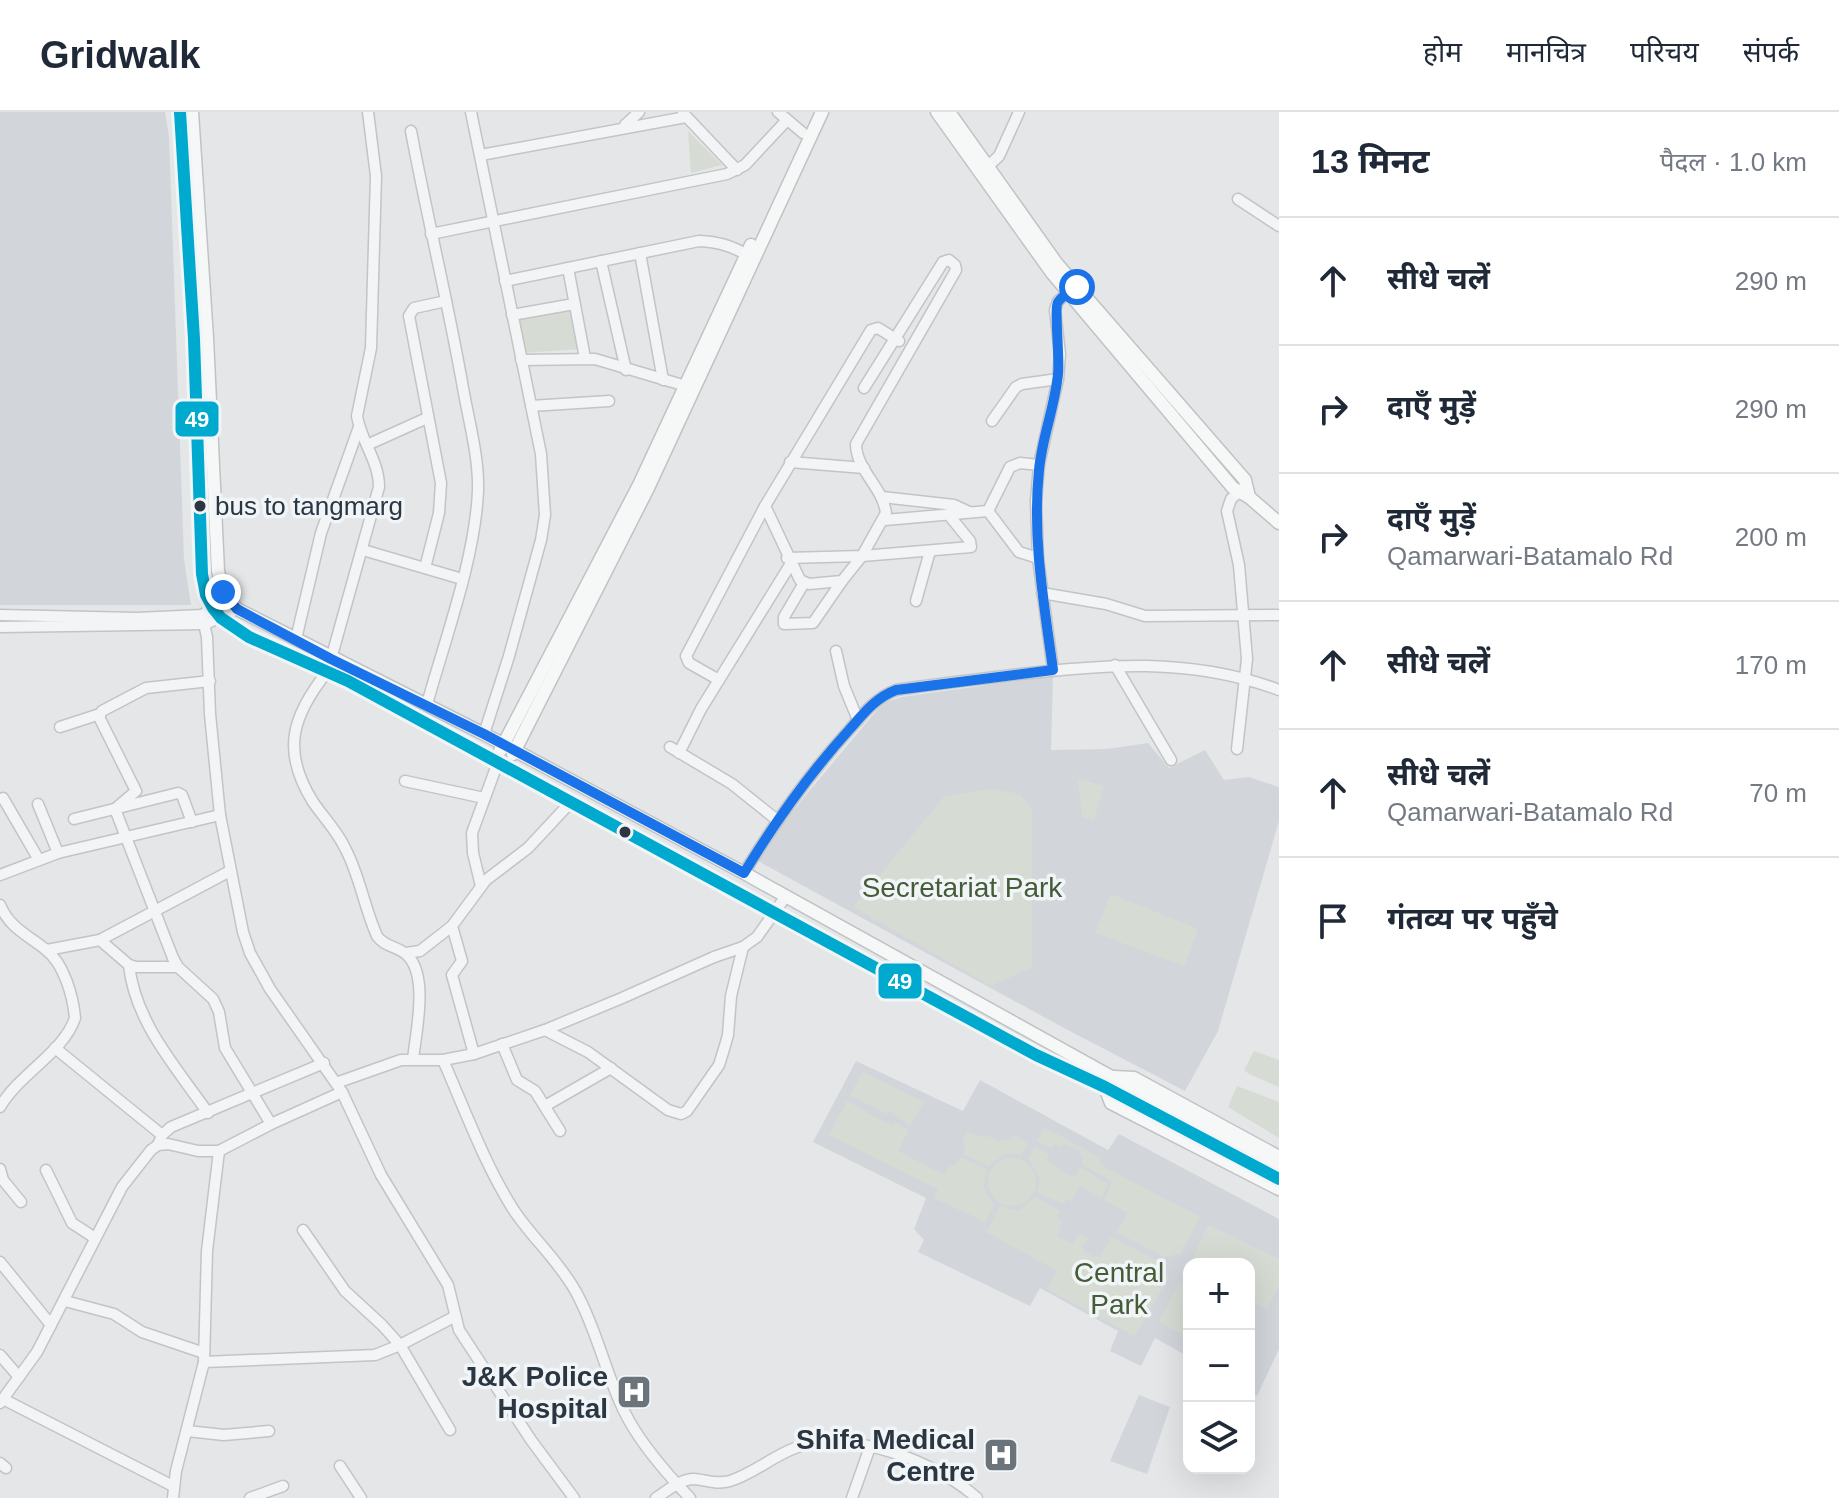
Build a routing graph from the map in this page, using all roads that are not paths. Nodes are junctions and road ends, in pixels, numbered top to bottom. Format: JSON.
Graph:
{"nodes":[{"id":1,"x":180,"y":112,"type":"edge"},
{"id":2,"x":192,"y":112,"type":"edge"},
{"id":3,"x":368,"y":112,"type":"edge"},
{"id":4,"x":471,"y":112,"type":"edge"},
{"id":5,"x":639,"y":112,"type":"edge"},
{"id":6,"x":778,"y":112,"type":"edge"},
{"id":7,"x":813,"y":112,"type":"edge"},
{"id":8,"x":822,"y":112,"type":"edge"},
{"id":9,"x":937,"y":112,"type":"edge"},
{"id":10,"x":949,"y":112,"type":"edge"},
{"id":11,"x":1019,"y":112,"type":"edge"},
{"id":12,"x":684,"y":114,"type":"edge"},
{"id":13,"x":787,"y":120,"type":"junction"},
{"id":14,"x":624,"y":127,"type":"junction"},
{"id":15,"x":411,"y":131,"type":"dead end"},
{"id":16,"x":803,"y":133,"type":"junction"},
{"id":17,"x":481,"y":155,"type":"junction"},
{"id":18,"x":737,"y":170,"type":"junction"},
{"id":19,"x":985,"y":170,"type":"junction"},
{"id":20,"x":1238,"y":199,"type":"dead end"},
{"id":21,"x":493,"y":222,"type":"junction"},
{"id":22,"x":1279,"y":226,"type":"edge"},
{"id":23,"x":431,"y":234,"type":"junction"},
{"id":24,"x":640,"y":253,"type":"junction"},
{"id":25,"x":747,"y":255,"type":"junction"},
{"id":26,"x":601,"y":261,"type":"junction"},
{"id":27,"x":568,"y":268,"type":"junction"},
{"id":28,"x":505,"y":281,"type":"junction"},
{"id":29,"x":1073,"y":290,"type":"junction"},
{"id":30,"x":446,"y":301,"type":"junction"},
{"id":31,"x":574,"y":304,"type":"junction"},
{"id":32,"x":512,"y":315,"type":"junction"},
{"id":33,"x":895,"y":339,"type":"junction"},
{"id":34,"x":909,"y":348,"type":"junction"},
{"id":35,"x":585,"y":358,"type":"junction"},
{"id":36,"x":521,"y":360,"type":"junction"},
{"id":37,"x":626,"y":370,"type":"junction"},
{"id":38,"x":1058,"y":379,"type":"junction"},
{"id":39,"x":663,"y":380,"type":"junction"},
{"id":40,"x":686,"y":386,"type":"junction"},
{"id":41,"x":864,"y":388,"type":"dead end"},
{"id":42,"x":609,"y":401,"type":"dead end"},
{"id":43,"x":531,"y":406,"type":"junction"},
{"id":44,"x":427,"y":418,"type":"junction"},
{"id":45,"x":992,"y":421,"type":"dead end"},
{"id":46,"x":359,"y":427,"type":"junction"},
{"id":47,"x":367,"y":445,"type":"junction"},
{"id":48,"x":790,"y":462,"type":"junction"},
{"id":49,"x":1039,"y":465,"type":"junction"},
{"id":50,"x":864,"y":468,"type":"junction"},
{"id":51,"x":1244,"y":494,"type":"junction"},
{"id":52,"x":882,"y":497,"type":"junction"},
{"id":53,"x":765,"y":506,"type":"junction"},
{"id":54,"x":988,"y":511,"type":"junction"},
{"id":55,"x":969,"y":512,"type":"junction"},
{"id":56,"x":948,"y":514,"type":"junction"},
{"id":57,"x":885,"y":520,"type":"junction"},
{"id":58,"x":1279,"y":523,"type":"edge"},
{"id":59,"x":363,"y":550,"type":"junction"},
{"id":60,"x":930,"y":551,"type":"junction"},
{"id":61,"x":862,"y":556,"type":"junction"},
{"id":62,"x":1038,"y":558,"type":"junction"},
{"id":63,"x":789,"y":561,"type":"junction"},
{"id":64,"x":425,"y":568,"type":"junction"},
{"id":65,"x":462,"y":579,"type":"junction"},
{"id":66,"x":842,"y":581,"type":"junction"},
{"id":67,"x":804,"y":583,"type":"junction"},
{"id":68,"x":1042,"y":593,"type":"junction"},
{"id":69,"x":228,"y":597,"type":"junction"},
{"id":70,"x":916,"y":601,"type":"dead end"},
{"id":71,"x":237,"y":609,"type":"junction"},
{"id":72,"x":1244,"y":613,"type":"junction"},
{"id":73,"x":0,"y":615,"type":"edge"},
{"id":74,"x":1279,"y":615,"type":"edge"},
{"id":75,"x":210,"y":616,"type":"junction"},
{"id":76,"x":0,"y":627,"type":"edge"},
{"id":77,"x":297,"y":640,"type":"junction"},
{"id":78,"x":836,"y":651,"type":"dead end"},
{"id":79,"x":331,"y":659,"type":"junction"},
{"id":80,"x":1115,"y":665,"type":"junction"},
{"id":81,"x":1053,"y":670,"type":"junction"},
{"id":82,"x":327,"y":672,"type":"junction"},
{"id":83,"x":1247,"y":678,"type":"junction"},
{"id":84,"x":719,"y":680,"type":"junction"},
{"id":85,"x":210,"y":681,"type":"junction"},
{"id":86,"x":1279,"y":690,"type":"edge"},
{"id":87,"x":427,"y":704,"type":"junction"},
{"id":88,"x":100,"y":714,"type":"junction"},
{"id":89,"x":858,"y":720,"type":"junction"},
{"id":90,"x":60,"y":727,"type":"dead end"},
{"id":91,"x":484,"y":734,"type":"junction"},
{"id":92,"x":508,"y":747,"type":"junction"},
{"id":93,"x":1237,"y":749,"type":"dead end"},
{"id":94,"x":1171,"y":760,"type":"dead end"},
{"id":95,"x":503,"y":765,"type":"junction"},
{"id":96,"x":405,"y":781,"type":"dead end"},
{"id":97,"x":3,"y":798,"type":"dead end"},
{"id":98,"x":484,"y":798,"type":"junction"},
{"id":99,"x":570,"y":803,"type":"junction"},
{"id":100,"x":38,"y":804,"type":"dead end"},
{"id":101,"x":115,"y":809,"type":"junction"},
{"id":102,"x":220,"y":815,"type":"junction"},
{"id":103,"x":74,"y":819,"type":"dead end"},
{"id":104,"x":777,"y":820,"type":"junction"},
{"id":105,"x":192,"y":822,"type":"junction"},
{"id":106,"x":126,"y":838,"type":"junction"},
{"id":107,"x":58,"y":853,"type":"junction"},
{"id":108,"x":39,"y":860,"type":"junction"},
{"id":109,"x":230,"y":871,"type":"junction"},
{"id":110,"x":744,"y":873,"type":"junction"},
{"id":111,"x":0,"y":875,"type":"edge"},
{"id":112,"x":481,"y":886,"type":"junction"},
{"id":113,"x":786,"y":896,"type":"junction"},
{"id":114,"x":0,"y":905,"type":"edge"},
{"id":115,"x":154,"y":911,"type":"junction"},
{"id":116,"x":776,"y":914,"type":"junction"},
{"id":117,"x":452,"y":926,"type":"junction"},
{"id":118,"x":100,"y":940,"type":"junction"},
{"id":119,"x":743,"y":947,"type":"junction"},
{"id":120,"x":47,"y":950,"type":"junction"},
{"id":121,"x":406,"y":953,"type":"junction"},
{"id":122,"x":129,"y":965,"type":"junction"},
{"id":123,"x":178,"y":967,"type":"junction"},
{"id":124,"x":545,"y":1030,"type":"junction"},
{"id":125,"x":502,"y":1044,"type":"junction"},
{"id":126,"x":55,"y":1048,"type":"junction"},
{"id":127,"x":474,"y":1054,"type":"junction"},
{"id":128,"x":413,"y":1059,"type":"junction"},
{"id":129,"x":443,"y":1060,"type":"junction"},
{"id":130,"x":324,"y":1063,"type":"junction"},
{"id":131,"x":611,"y":1068,"type":"junction"},
{"id":132,"x":1108,"y":1082,"type":"junction"},
{"id":133,"x":339,"y":1088,"type":"junction"},
{"id":134,"x":1127,"y":1093,"type":"junction"},
{"id":135,"x":254,"y":1094,"type":"junction"},
{"id":136,"x":545,"y":1106,"type":"junction"},
{"id":137,"x":0,"y":1107,"type":"edge"},
{"id":138,"x":208,"y":1113,"type":"junction"},
{"id":139,"x":271,"y":1124,"type":"junction"},
{"id":140,"x":560,"y":1131,"type":"dead end"},
{"id":141,"x":160,"y":1140,"type":"junction"},
{"id":142,"x":219,"y":1151,"type":"junction"},
{"id":143,"x":1279,"y":1157,"type":"edge"},
{"id":144,"x":0,"y":1169,"type":"edge"},
{"id":145,"x":46,"y":1170,"type":"dead end"},
{"id":146,"x":1279,"y":1170,"type":"edge"},
{"id":147,"x":1279,"y":1179,"type":"edge"},
{"id":148,"x":1279,"y":1189,"type":"edge"},
{"id":149,"x":21,"y":1202,"type":"dead end"},
{"id":150,"x":303,"y":1230,"type":"dead end"},
{"id":151,"x":95,"y":1238,"type":"junction"},
{"id":152,"x":0,"y":1262,"type":"edge"},
{"id":153,"x":65,"y":1301,"type":"junction"},
{"id":154,"x":454,"y":1317,"type":"junction"},
{"id":155,"x":51,"y":1325,"type":"junction"},
{"id":156,"x":400,"y":1345,"type":"junction"},
{"id":157,"x":0,"y":1355,"type":"edge"},
{"id":158,"x":204,"y":1358,"type":"junction"},
{"id":159,"x":19,"y":1377,"type":"junction"},
{"id":160,"x":1,"y":1401,"type":"edge"},
{"id":161,"x":450,"y":1430,"type":"dead end"},
{"id":162,"x":187,"y":1431,"type":"junction"},
{"id":163,"x":269,"y":1431,"type":"dead end"},
{"id":164,"x":870,"y":1447,"type":"junction"},
{"id":165,"x":340,"y":1466,"type":"dead end"},
{"id":166,"x":677,"y":1485,"type":"junction"},
{"id":167,"x":173,"y":1486,"type":"junction"},
{"id":168,"x":283,"y":1486,"type":"dead end"},
{"id":169,"x":173,"y":1498,"type":"edge"},
{"id":170,"x":250,"y":1498,"type":"edge"},
{"id":171,"x":361,"y":1498,"type":"edge"},
{"id":172,"x":574,"y":1498,"type":"edge"},
{"id":173,"x":656,"y":1498,"type":"edge"},
{"id":174,"x":690,"y":1498,"type":"edge"},
{"id":175,"x":852,"y":1498,"type":"edge"},
{"id":176,"x":977,"y":1498,"type":"edge"}],
"edges":[{"from":1,"to":75,"type":"main road"},
{"from":2,"to":69,"type":"main road"},
{"from":3,"to":46,"type":"street"},
{"from":4,"to":17,"type":"street"},
{"from":5,"to":14,"type":"street"},
{"from":6,"to":13,"type":"street"},
{"from":7,"to":16,"type":"main road"},
{"from":8,"to":92,"type":"main road"},
{"from":9,"to":19,"type":"main road"},
{"from":10,"to":19,"type":"main road"},
{"from":11,"to":19,"type":"street"},
{"from":12,"to":14,"type":"street"},
{"from":12,"to":18,"type":"street"},
{"from":13,"to":16,"type":"street"},
{"from":13,"to":18,"type":"street"},
{"from":14,"to":17,"type":"street"},
{"from":15,"to":23,"type":"street"},
{"from":16,"to":25,"type":"main road"},
{"from":17,"to":21,"type":"street"},
{"from":18,"to":21,"type":"street"},
{"from":19,"to":29,"type":"main road"},
{"from":20,"to":22,"type":"street"},
{"from":21,"to":23,"type":"street"},
{"from":21,"to":28,"type":"street"},
{"from":23,"to":30,"type":"street"},
{"from":24,"to":25,"type":"street"},
{"from":24,"to":26,"type":"street"},
{"from":24,"to":39,"type":"street"},
{"from":25,"to":40,"type":"main road"},
{"from":26,"to":27,"type":"street"},
{"from":26,"to":37,"type":"street"},
{"from":27,"to":28,"type":"street"},
{"from":27,"to":31,"type":"street"},
{"from":28,"to":32,"type":"street"},
{"from":29,"to":38,"type":"street"},
{"from":29,"to":51,"type":"main road"},
{"from":30,"to":44,"type":"street"},
{"from":30,"to":65,"type":"street"},
{"from":31,"to":32,"type":"street"},
{"from":31,"to":35,"type":"street"},
{"from":32,"to":36,"type":"street"},
{"from":33,"to":34,"type":"street"},
{"from":33,"to":34,"type":"street"},
{"from":33,"to":41,"type":"street"},
{"from":33,"to":48,"type":"street"},
{"from":34,"to":50,"type":"street"},
{"from":35,"to":36,"type":"street"},
{"from":35,"to":37,"type":"street"},
{"from":36,"to":43,"type":"street"},
{"from":37,"to":39,"type":"street"},
{"from":38,"to":45,"type":"street"},
{"from":38,"to":49,"type":"street"},
{"from":39,"to":40,"type":"street"},
{"from":40,"to":92,"type":"main road"},
{"from":42,"to":43,"type":"street"},
{"from":43,"to":91,"type":"street"},
{"from":44,"to":47,"type":"street"},
{"from":44,"to":64,"type":"street"},
{"from":46,"to":47,"type":"street"},
{"from":46,"to":77,"type":"street"},
{"from":47,"to":59,"type":"street"},
{"from":48,"to":50,"type":"street"},
{"from":48,"to":53,"type":"street"},
{"from":49,"to":54,"type":"street"},
{"from":49,"to":62,"type":"street"},
{"from":50,"to":52,"type":"street"},
{"from":51,"to":58,"type":"main road"},
{"from":51,"to":72,"type":"street"},
{"from":52,"to":55,"type":"street"},
{"from":52,"to":57,"type":"street"},
{"from":53,"to":63,"type":"street"},
{"from":53,"to":84,"type":"street"},
{"from":54,"to":55,"type":"street"},
{"from":54,"to":62,"type":"street"},
{"from":55,"to":56,"type":"street"},
{"from":56,"to":57,"type":"street"},
{"from":56,"to":60,"type":"street"},
{"from":57,"to":61,"type":"street"},
{"from":59,"to":64,"type":"street"},
{"from":59,"to":79,"type":"street"},
{"from":60,"to":61,"type":"street"},
{"from":60,"to":70,"type":"street"},
{"from":61,"to":63,"type":"street"},
{"from":61,"to":66,"type":"street"},
{"from":62,"to":68,"type":"street"},
{"from":63,"to":67,"type":"street"},
{"from":63,"to":84,"type":"street"},
{"from":64,"to":65,"type":"street"},
{"from":65,"to":87,"type":"street"},
{"from":66,"to":67,"type":"street"},
{"from":66,"to":67,"type":"street"},
{"from":68,"to":72,"type":"street"},
{"from":68,"to":81,"type":"street"},
{"from":69,"to":71,"type":"main road"},
{"from":69,"to":75,"type":"street"},
{"from":71,"to":75,"type":"street"},
{"from":71,"to":77,"type":"main road"},
{"from":72,"to":74,"type":"street"},
{"from":72,"to":83,"type":"street"},
{"from":73,"to":75,"type":"street"},
{"from":75,"to":76,"type":"street"},
{"from":75,"to":82,"type":"main road"},
{"from":75,"to":85,"type":"street"},
{"from":77,"to":79,"type":"main road"},
{"from":78,"to":89,"type":"street"},
{"from":79,"to":87,"type":"main road"},
{"from":80,"to":81,"type":"street"},
{"from":80,"to":83,"type":"street"},
{"from":80,"to":94,"type":"street"},
{"from":81,"to":89,"type":"street"},
{"from":82,"to":95,"type":"main road"},
{"from":82,"to":121,"type":"street"},
{"from":83,"to":86,"type":"street"},
{"from":83,"to":93,"type":"street"},
{"from":84,"to":104,"type":"street"},
{"from":85,"to":88,"type":"street"},
{"from":85,"to":102,"type":"street"},
{"from":87,"to":91,"type":"main road"},
{"from":88,"to":90,"type":"street"},
{"from":88,"to":101,"type":"street"},
{"from":89,"to":104,"type":"street"},
{"from":91,"to":92,"type":"main road"},
{"from":92,"to":95,"type":"main road"},
{"from":92,"to":110,"type":"main road"},
{"from":95,"to":98,"type":"street"},
{"from":95,"to":99,"type":"main road"},
{"from":96,"to":98,"type":"street"},
{"from":97,"to":108,"type":"street"},
{"from":98,"to":112,"type":"street"},
{"from":99,"to":112,"type":"street"},
{"from":99,"to":116,"type":"main road"},
{"from":100,"to":107,"type":"street"},
{"from":101,"to":103,"type":"street"},
{"from":101,"to":105,"type":"street"},
{"from":101,"to":106,"type":"street"},
{"from":102,"to":105,"type":"street"},
{"from":102,"to":109,"type":"street"},
{"from":104,"to":110,"type":"street"},
{"from":105,"to":106,"type":"street"},
{"from":106,"to":107,"type":"street"},
{"from":106,"to":115,"type":"street"},
{"from":107,"to":108,"type":"street"},
{"from":108,"to":111,"type":"street"},
{"from":109,"to":115,"type":"street"},
{"from":109,"to":130,"type":"street"},
{"from":110,"to":113,"type":"main road"},
{"from":112,"to":117,"type":"street"},
{"from":113,"to":116,"type":"street"},
{"from":113,"to":132,"type":"main road"},
{"from":114,"to":120,"type":"street"},
{"from":115,"to":118,"type":"street"},
{"from":115,"to":123,"type":"street"},
{"from":116,"to":119,"type":"street"},
{"from":116,"to":132,"type":"main road"},
{"from":117,"to":121,"type":"street"},
{"from":117,"to":127,"type":"street"},
{"from":118,"to":120,"type":"street"},
{"from":118,"to":122,"type":"street"},
{"from":119,"to":124,"type":"street"},
{"from":119,"to":131,"type":"street"},
{"from":120,"to":126,"type":"street"},
{"from":121,"to":128,"type":"street"},
{"from":122,"to":123,"type":"street"},
{"from":122,"to":138,"type":"street"},
{"from":123,"to":135,"type":"street"},
{"from":124,"to":125,"type":"street"},
{"from":124,"to":131,"type":"street"},
{"from":125,"to":127,"type":"street"},
{"from":125,"to":136,"type":"street"},
{"from":126,"to":137,"type":"street"},
{"from":126,"to":141,"type":"street"},
{"from":127,"to":129,"type":"street"},
{"from":128,"to":129,"type":"street"},
{"from":128,"to":133,"type":"street"},
{"from":129,"to":166,"type":"street"},
{"from":130,"to":133,"type":"street"},
{"from":130,"to":135,"type":"street"},
{"from":131,"to":136,"type":"street"},
{"from":132,"to":134,"type":"main road"},
{"from":132,"to":143,"type":"main road"},
{"from":132,"to":148,"type":"main road"},
{"from":133,"to":139,"type":"street"},
{"from":133,"to":154,"type":"street"},
{"from":134,"to":146,"type":"main road"},
{"from":134,"to":147,"type":"main road"},
{"from":135,"to":138,"type":"street"},
{"from":135,"to":139,"type":"street"},
{"from":136,"to":140,"type":"street"},
{"from":138,"to":141,"type":"street"},
{"from":139,"to":142,"type":"street"},
{"from":141,"to":142,"type":"street"},
{"from":141,"to":151,"type":"street"},
{"from":142,"to":158,"type":"street"},
{"from":144,"to":149,"type":"street"},
{"from":145,"to":151,"type":"street"},
{"from":150,"to":156,"type":"street"},
{"from":151,"to":153,"type":"street"},
{"from":152,"to":155,"type":"street"},
{"from":153,"to":155,"type":"street"},
{"from":153,"to":158,"type":"street"},
{"from":154,"to":156,"type":"street"},
{"from":154,"to":172,"type":"street"},
{"from":155,"to":159,"type":"street"},
{"from":156,"to":158,"type":"street"},
{"from":156,"to":161,"type":"street"},
{"from":157,"to":159,"type":"street"},
{"from":158,"to":162,"type":"street"},
{"from":159,"to":160,"type":"street"},
{"from":160,"to":167,"type":"street"},
{"from":162,"to":163,"type":"street"},
{"from":162,"to":167,"type":"street"},
{"from":164,"to":166,"type":"street"},
{"from":164,"to":175,"type":"street"},
{"from":164,"to":176,"type":"street"},
{"from":165,"to":171,"type":"street"},
{"from":166,"to":173,"type":"street"},
{"from":166,"to":174,"type":"street"},
{"from":167,"to":169,"type":"street"},
{"from":168,"to":170,"type":"street"}]}
